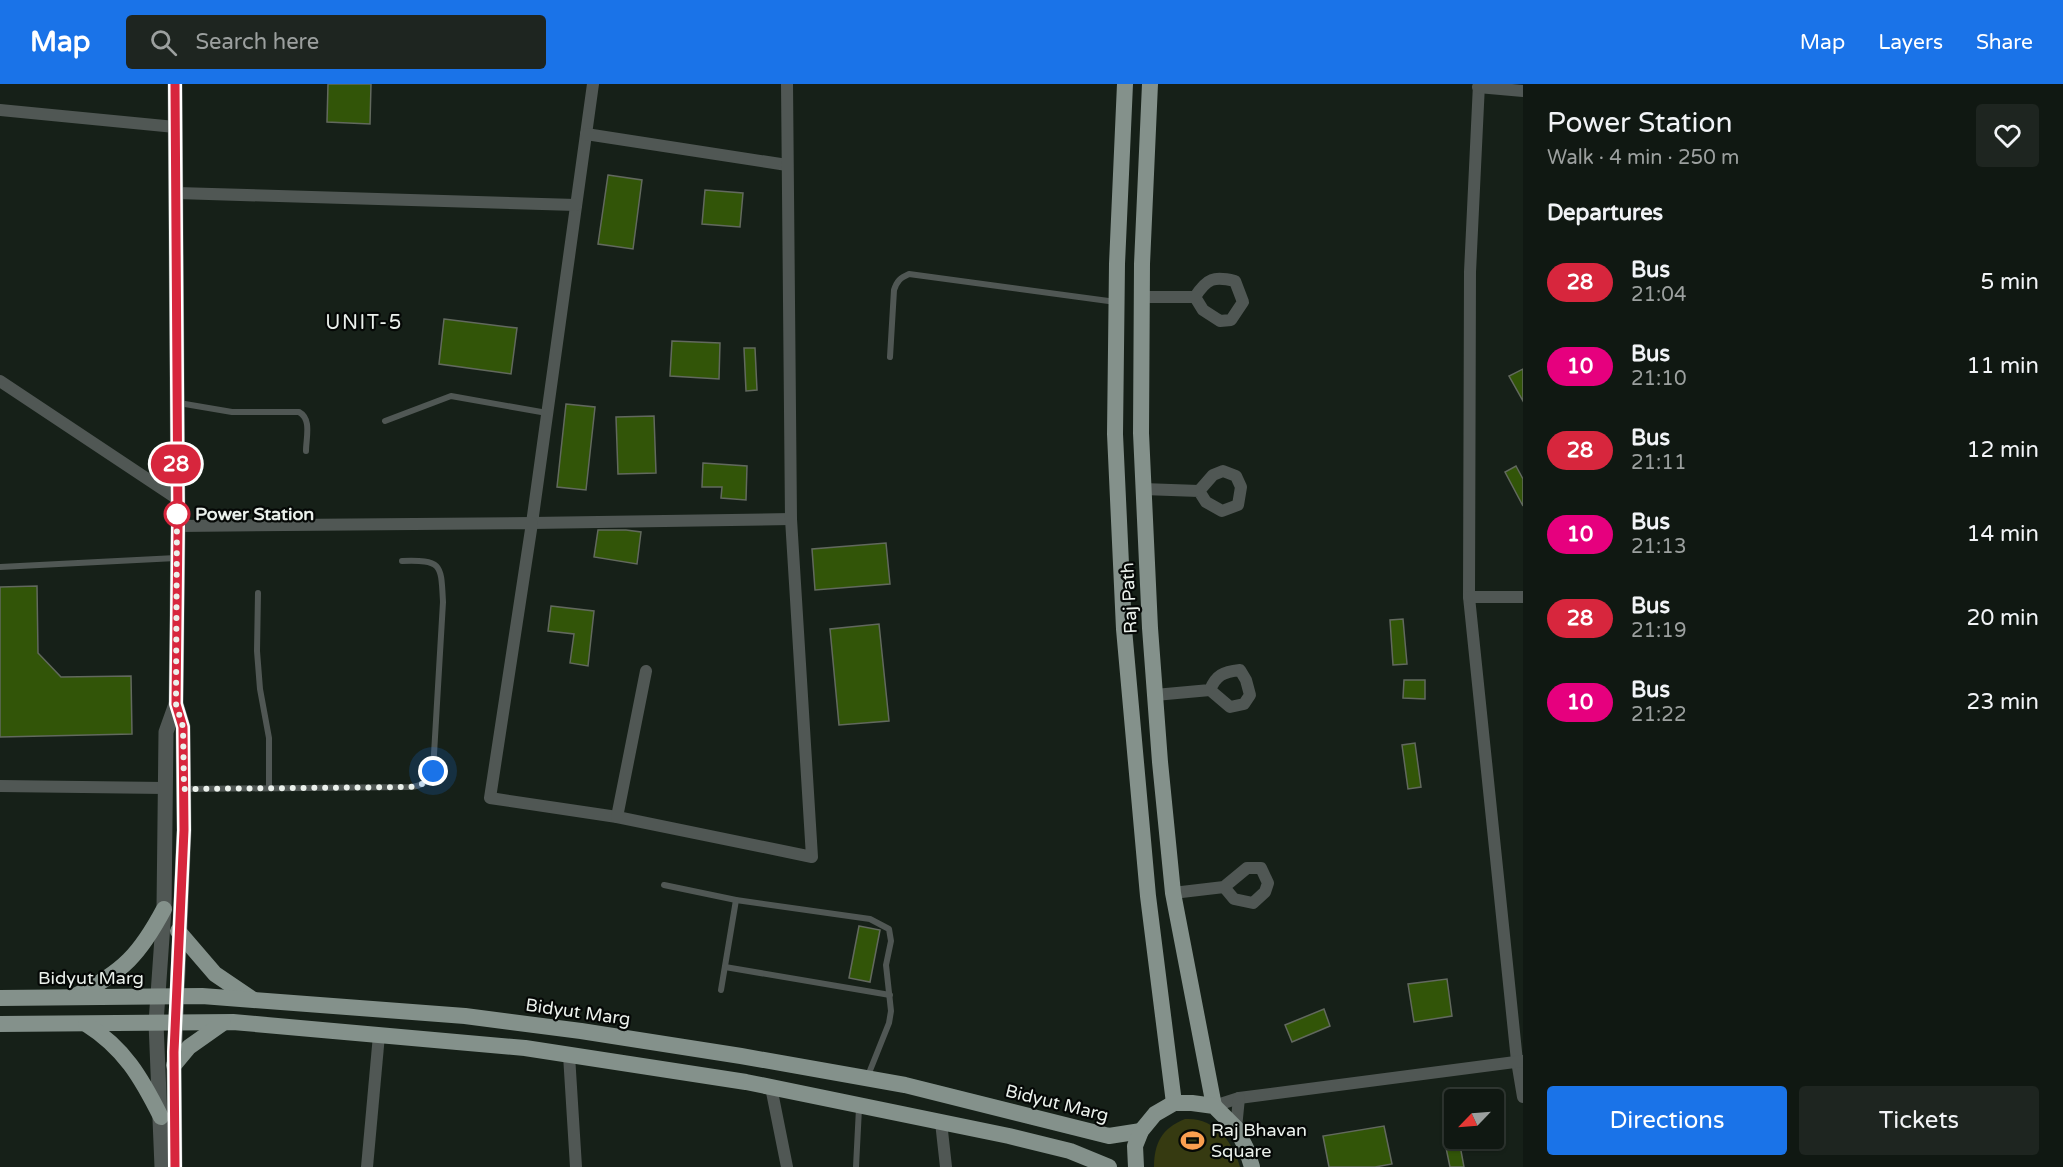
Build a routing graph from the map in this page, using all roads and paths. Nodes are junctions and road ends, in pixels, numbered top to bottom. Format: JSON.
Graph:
{"nodes":[{"id":1,"x":175,"y":84,"type":"edge"},
{"id":2,"x":593,"y":84,"type":"edge"},
{"id":3,"x":787,"y":84,"type":"edge"},
{"id":4,"x":1125,"y":84,"type":"edge"},
{"id":5,"x":1150,"y":84,"type":"edge"},
{"id":6,"x":1478,"y":85,"type":"edge"},
{"id":7,"x":1523,"y":91,"type":"edge"},
{"id":8,"x":0,"y":110,"type":"edge"},
{"id":9,"x":175,"y":127,"type":"junction"},
{"id":10,"x":586,"y":134,"type":"junction"},
{"id":11,"x":787,"y":165,"type":"junction"},
{"id":12,"x":177,"y":193,"type":"junction"},
{"id":13,"x":576,"y":205,"type":"junction"},
{"id":14,"x":1142,"y":297,"type":"junction"},
{"id":15,"x":1195,"y":297,"type":"dead end"},
{"id":16,"x":1116,"y":302,"type":"junction"},
{"id":17,"x":890,"y":357,"type":"dead end"},
{"id":18,"x":0,"y":381,"type":"edge"},
{"id":19,"x":176,"y":403,"type":"junction"},
{"id":20,"x":548,"y":413,"type":"junction"},
{"id":21,"x":385,"y":421,"type":"dead end"},
{"id":22,"x":306,"y":451,"type":"dead end"},
{"id":23,"x":1143,"y":489,"type":"junction"},
{"id":24,"x":1199,"y":491,"type":"dead end"},
{"id":25,"x":176,"y":498,"type":"junction"},
{"id":26,"x":791,"y":519,"type":"junction"},
{"id":27,"x":532,"y":523,"type":"junction"},
{"id":28,"x":178,"y":526,"type":"junction"},
{"id":29,"x":177,"y":558,"type":"junction"},
{"id":30,"x":402,"y":561,"type":"dead end"},
{"id":31,"x":0,"y":567,"type":"edge"},
{"id":32,"x":258,"y":593,"type":"dead end"},
{"id":33,"x":1469,"y":597,"type":"junction"},
{"id":34,"x":1523,"y":597,"type":"edge"},
{"id":35,"x":646,"y":671,"type":"dead end"},
{"id":36,"x":1210,"y":690,"type":"dead end"},
{"id":37,"x":1155,"y":695,"type":"junction"},
{"id":38,"x":176,"y":704,"type":"junction"},
{"id":39,"x":0,"y":786,"type":"edge"},
{"id":40,"x":165,"y":788,"type":"junction"},
{"id":41,"x":184,"y":789,"type":"junction"},
{"id":42,"x":269,"y":789,"type":"junction"},
{"id":43,"x":617,"y":817,"type":"junction"},
{"id":44,"x":664,"y":885,"type":"dead end"},
{"id":45,"x":1224,"y":887,"type":"dead end"},
{"id":46,"x":1173,"y":893,"type":"junction"},
{"id":47,"x":736,"y":900,"type":"junction"},
{"id":48,"x":165,"y":909,"type":"junction"},
{"id":49,"x":178,"y":931,"type":"junction"},
{"id":50,"x":725,"y":967,"type":"junction"},
{"id":51,"x":721,"y":990,"type":"dead end"},
{"id":52,"x":890,"y":995,"type":"junction"},
{"id":53,"x":74,"y":997,"type":"junction"},
{"id":54,"x":158,"y":997,"type":"junction"},
{"id":55,"x":176,"y":997,"type":"junction"},
{"id":56,"x":0,"y":998,"type":"edge"},
{"id":57,"x":254,"y":1000,"type":"junction"},
{"id":58,"x":84,"y":1023,"type":"junction"},
{"id":59,"x":156,"y":1023,"type":"junction"},
{"id":60,"x":175,"y":1023,"type":"junction"},
{"id":61,"x":223,"y":1023,"type":"junction"},
{"id":62,"x":0,"y":1024,"type":"edge"},
{"id":63,"x":379,"y":1035,"type":"junction"},
{"id":64,"x":569,"y":1055,"type":"junction"},
{"id":65,"x":1520,"y":1061,"type":"edge"},
{"id":66,"x":174,"y":1065,"type":"junction"},
{"id":67,"x":867,"y":1078,"type":"junction"},
{"id":68,"x":771,"y":1087,"type":"junction"},
{"id":69,"x":1523,"y":1097,"type":"edge"},
{"id":70,"x":1239,"y":1098,"type":"junction"},
{"id":71,"x":1174,"y":1103,"type":"junction"},
{"id":72,"x":859,"y":1105,"type":"junction"},
{"id":73,"x":1214,"y":1106,"type":"junction"},
{"id":74,"x":161,"y":1117,"type":"junction"},
{"id":75,"x":940,"y":1122,"type":"junction"},
{"id":76,"x":1236,"y":1128,"type":"junction"},
{"id":77,"x":1141,"y":1131,"type":"junction"},
{"id":78,"x":1108,"y":1166,"type":"edge"},
{"id":79,"x":162,"y":1167,"type":"edge"},
{"id":80,"x":175,"y":1167,"type":"edge"},
{"id":81,"x":367,"y":1167,"type":"edge"},
{"id":82,"x":576,"y":1167,"type":"edge"},
{"id":83,"x":787,"y":1167,"type":"edge"},
{"id":84,"x":856,"y":1167,"type":"edge"},
{"id":85,"x":946,"y":1167,"type":"edge"},
{"id":86,"x":1136,"y":1167,"type":"edge"},
{"id":87,"x":1252,"y":1167,"type":"edge"}],
"edges":[{"from":1,"to":9,"type":"street"},
{"from":2,"to":10,"type":"street"},
{"from":3,"to":11,"type":"street"},
{"from":4,"to":16,"type":"main road","name":"Raj Path"},
{"from":5,"to":14,"type":"main road","name":"Raj Path"},
{"from":6,"to":7,"type":"street"},
{"from":6,"to":33,"type":"street"},
{"from":8,"to":9,"type":"street"},
{"from":9,"to":12,"type":"street"},
{"from":10,"to":11,"type":"street"},
{"from":10,"to":13,"type":"street"},
{"from":11,"to":26,"type":"street"},
{"from":12,"to":13,"type":"street"},
{"from":12,"to":19,"type":"street"},
{"from":13,"to":20,"type":"street"},
{"from":14,"to":15,"type":"street"},
{"from":14,"to":23,"type":"main road","name":"Raj Path"},
{"from":16,"to":17,"type":"lane"},
{"from":16,"to":71,"type":"main road","name":"Raj Path"},
{"from":18,"to":25,"type":"street"},
{"from":19,"to":22,"type":"lane"},
{"from":19,"to":25,"type":"street"},
{"from":20,"to":21,"type":"lane"},
{"from":20,"to":27,"type":"street"},
{"from":23,"to":24,"type":"street"},
{"from":23,"to":37,"type":"main road","name":"Raj Path"},
{"from":25,"to":28,"type":"street"},
{"from":26,"to":27,"type":"street"},
{"from":26,"to":43,"type":"street"},
{"from":27,"to":28,"type":"street"},
{"from":27,"to":43,"type":"street"},
{"from":28,"to":29,"type":"street"},
{"from":29,"to":31,"type":"lane"},
{"from":29,"to":38,"type":"street"},
{"from":30,"to":42,"type":"lane"},
{"from":32,"to":42,"type":"lane"},
{"from":33,"to":34,"type":"street"},
{"from":33,"to":65,"type":"street"},
{"from":35,"to":43,"type":"street"},
{"from":36,"to":37,"type":"street"},
{"from":37,"to":46,"type":"main road","name":"Raj Path"},
{"from":38,"to":40,"type":"street"},
{"from":38,"to":41,"type":"street"},
{"from":39,"to":40,"type":"street"},
{"from":40,"to":41,"type":"street"},
{"from":40,"to":48,"type":"street"},
{"from":41,"to":42,"type":"lane"},
{"from":41,"to":49,"type":"street"},
{"from":44,"to":47,"type":"lane"},
{"from":45,"to":46,"type":"street"},
{"from":46,"to":73,"type":"main road","name":"Raj Path"},
{"from":47,"to":50,"type":"lane"},
{"from":47,"to":52,"type":"lane"},
{"from":48,"to":53,"type":"main road"},
{"from":48,"to":54,"type":"street"},
{"from":49,"to":55,"type":"street"},
{"from":49,"to":57,"type":"main road"},
{"from":50,"to":51,"type":"lane"},
{"from":50,"to":52,"type":"lane"},
{"from":52,"to":67,"type":"lane"},
{"from":53,"to":54,"type":"main road","name":"Bidyut Marg"},
{"from":53,"to":56,"type":"main road","name":"Bidyut Marg"},
{"from":54,"to":55,"type":"main road","name":"Bidyut Marg"},
{"from":54,"to":59,"type":"street"},
{"from":55,"to":57,"type":"main road","name":"Bidyut Marg"},
{"from":55,"to":60,"type":"street"},
{"from":57,"to":67,"type":"main road","name":"Bidyut Marg"},
{"from":58,"to":59,"type":"main road"},
{"from":58,"to":62,"type":"main road"},
{"from":58,"to":74,"type":"main road"},
{"from":59,"to":60,"type":"main road"},
{"from":59,"to":74,"type":"street"},
{"from":60,"to":61,"type":"main road"},
{"from":60,"to":66,"type":"street"},
{"from":61,"to":63,"type":"main road"},
{"from":61,"to":66,"type":"main road"},
{"from":63,"to":64,"type":"main road"},
{"from":63,"to":81,"type":"street"},
{"from":64,"to":68,"type":"main road"},
{"from":64,"to":82,"type":"street"},
{"from":65,"to":69,"type":"street"},
{"from":65,"to":70,"type":"street"},
{"from":66,"to":80,"type":"street"},
{"from":67,"to":77,"type":"main road","name":"Bidyut Marg"},
{"from":68,"to":72,"type":"main road"},
{"from":68,"to":83,"type":"street"},
{"from":70,"to":73,"type":"street"},
{"from":70,"to":76,"type":"street"},
{"from":71,"to":73,"type":"main road"},
{"from":71,"to":77,"type":"main road"},
{"from":72,"to":75,"type":"main road"},
{"from":72,"to":84,"type":"lane"},
{"from":73,"to":76,"type":"main road"},
{"from":74,"to":79,"type":"street"},
{"from":75,"to":78,"type":"main road"},
{"from":75,"to":85,"type":"street"},
{"from":76,"to":87,"type":"main road"},
{"from":77,"to":86,"type":"main road"}]}
